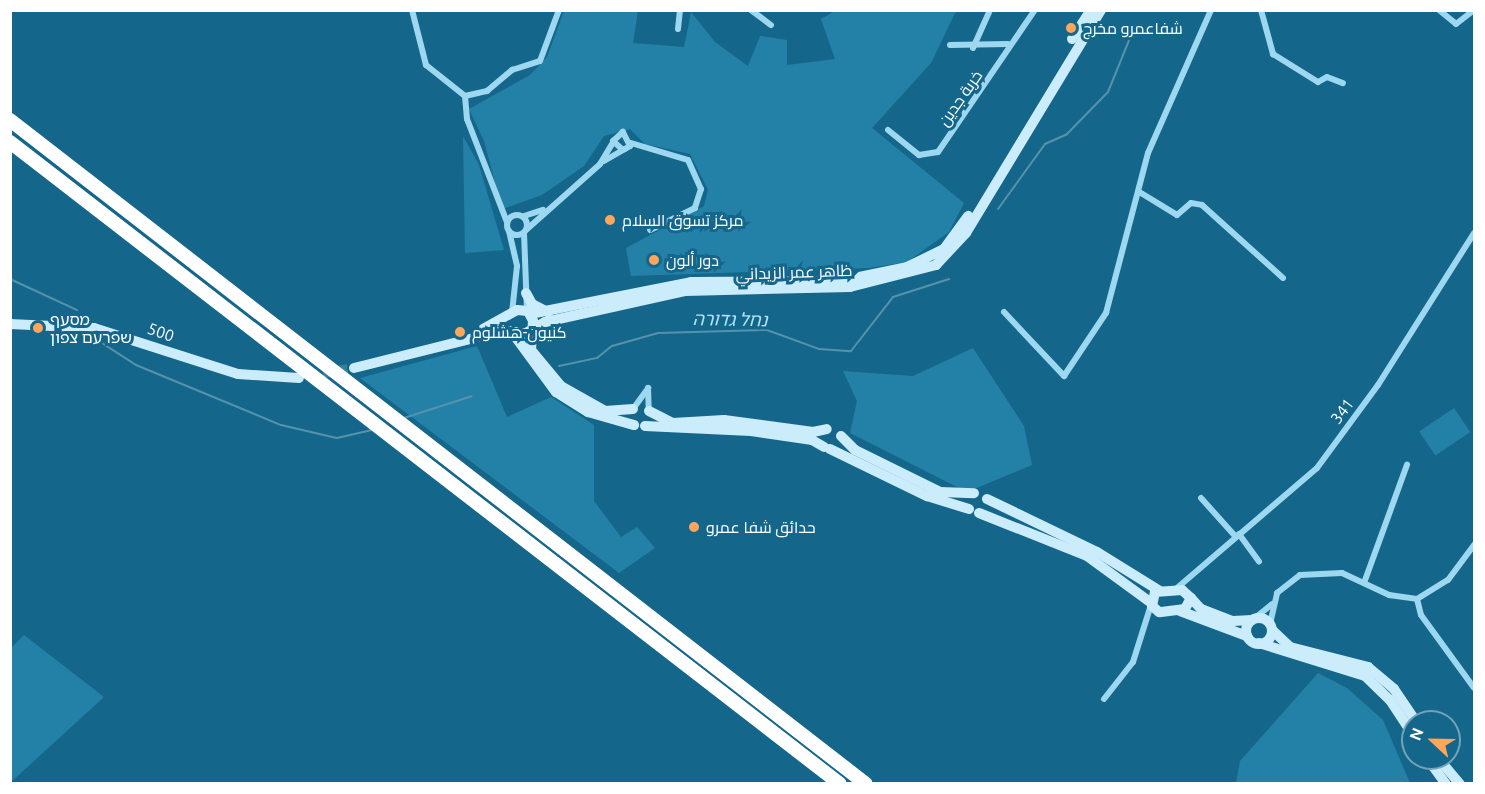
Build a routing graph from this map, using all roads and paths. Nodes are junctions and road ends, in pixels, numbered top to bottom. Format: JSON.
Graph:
{"nodes":[{"id":1,"x":412,"y":10,"type":"edge"},
{"id":2,"x":559,"y":10,"type":"edge"},
{"id":3,"x":680,"y":10,"type":"edge"},
{"id":4,"x":751,"y":10,"type":"edge"},
{"id":5,"x":990,"y":10,"type":"edge"},
{"id":6,"x":1035,"y":10,"type":"edge"},
{"id":7,"x":1091,"y":10,"type":"edge"},
{"id":8,"x":1101,"y":10,"type":"edge"},
{"id":9,"x":1211,"y":10,"type":"edge"},
{"id":10,"x":1261,"y":10,"type":"edge"},
{"id":11,"x":1439,"y":10,"type":"edge"},
{"id":12,"x":1474,"y":10,"type":"edge"},
{"id":13,"x":771,"y":25,"type":"dead end"},
{"id":14,"x":678,"y":29,"type":"dead end"},
{"id":15,"x":1008,"y":44,"type":"junction"},
{"id":16,"x":950,"y":45,"type":"dead end"},
{"id":17,"x":973,"y":48,"type":"junction"},
{"id":18,"x":1343,"y":83,"type":"dead end"},
{"id":19,"x":465,"y":96,"type":"junction"},
{"id":20,"x":10,"y":120,"type":"edge"},
{"id":21,"x":888,"y":130,"type":"dead end"},
{"id":22,"x":10,"y":142,"type":"edge"},
{"id":23,"x":613,"y":142,"type":"junction"},
{"id":24,"x":631,"y":143,"type":"junction"},
{"id":25,"x":622,"y":150,"type":"junction"},
{"id":26,"x":600,"y":164,"type":"junction"},
{"id":27,"x":1141,"y":192,"type":"junction"},
{"id":28,"x":549,"y":207,"type":"junction"},
{"id":29,"x":524,"y":216,"type":"junction"},
{"id":30,"x":507,"y":222,"type":"junction"},
{"id":31,"x":650,"y":230,"type":"dead end"},
{"id":32,"x":509,"y":231,"type":"junction"},
{"id":33,"x":525,"y":231,"type":"junction"},
{"id":34,"x":1474,"y":233,"type":"edge"},
{"id":35,"x":1283,"y":278,"type":"dead end"},
{"id":36,"x":526,"y":293,"type":"junction"},
{"id":37,"x":1004,"y":312,"type":"dead end"},
{"id":38,"x":529,"y":313,"type":"junction"},
{"id":39,"x":554,"y":313,"type":"junction"},
{"id":40,"x":511,"y":315,"type":"junction"},
{"id":41,"x":10,"y":324,"type":"edge"},
{"id":42,"x":531,"y":329,"type":"junction"},
{"id":43,"x":513,"y":333,"type":"junction"},
{"id":44,"x":401,"y":356,"type":"junction"},
{"id":45,"x":354,"y":368,"type":"tunnel mouth"},
{"id":46,"x":299,"y":378,"type":"tunnel mouth"},
{"id":47,"x":633,"y":409,"type":"junction"},
{"id":48,"x":649,"y":411,"type":"junction"},
{"id":49,"x":639,"y":426,"type":"junction"},
{"id":50,"x":827,"y":429,"type":"junction"},
{"id":51,"x":841,"y":436,"type":"junction"},
{"id":52,"x":827,"y":448,"type":"junction"},
{"id":53,"x":1407,"y":465,"type":"dead end"},
{"id":54,"x":974,"y":492,"type":"junction"},
{"id":55,"x":1201,"y":498,"type":"dead end"},
{"id":56,"x":987,"y":499,"type":"junction"},
{"id":57,"x":974,"y":511,"type":"junction"},
{"id":58,"x":1237,"y":535,"type":"junction"},
{"id":59,"x":1474,"y":545,"type":"edge"},
{"id":60,"x":1259,"y":562,"type":"dead end"},
{"id":61,"x":1194,"y":573,"type":"junction"},
{"id":62,"x":1364,"y":583,"type":"junction"},
{"id":63,"x":1160,"y":591,"type":"junction"},
{"id":64,"x":1173,"y":591,"type":"junction"},
{"id":65,"x":1190,"y":596,"type":"junction"},
{"id":66,"x":1418,"y":599,"type":"junction"},
{"id":67,"x":1272,"y":603,"type":"junction"},
{"id":68,"x":1151,"y":604,"type":"junction"},
{"id":69,"x":1179,"y":610,"type":"junction"},
{"id":70,"x":1164,"y":612,"type":"junction"},
{"id":71,"x":1253,"y":619,"type":"junction"},
{"id":72,"x":1148,"y":627,"type":"junction"},
{"id":73,"x":1271,"y":627,"type":"junction"},
{"id":74,"x":1247,"y":636,"type":"junction"},
{"id":75,"x":1259,"y":643,"type":"junction"},
{"id":76,"x":1474,"y":685,"type":"edge"},
{"id":77,"x":1104,"y":699,"type":"dead end"},
{"id":78,"x":1408,"y":710,"type":"edge"},
{"id":79,"x":1401,"y":716,"type":"edge"},
{"id":80,"x":1436,"y":770,"type":"edge"},
{"id":81,"x":1449,"y":770,"type":"edge"},
{"id":82,"x":840,"y":783,"type":"edge"},
{"id":83,"x":866,"y":783,"type":"edge"},
{"id":84,"x":1446,"y":783,"type":"edge"},
{"id":85,"x":1460,"y":783,"type":"edge"}],
"edges":[{"from":1,"to":19,"type":"street"},
{"from":2,"to":19,"type":"street"},
{"from":3,"to":14,"type":"street"},
{"from":4,"to":13,"type":"street"},
{"from":5,"to":17,"type":"street"},
{"from":6,"to":15,"type":"street","name":"خربة جدين"},
{"from":7,"to":39,"type":"street","name":"ظاهر عمر الزيداني"},
{"from":8,"to":42,"type":"street","name":"ظاهر عمر الزيداني"},
{"from":9,"to":27,"type":"street"},
{"from":10,"to":18,"type":"street"},
{"from":11,"to":12,"type":"street"},
{"from":15,"to":17,"type":"street"},
{"from":15,"to":21,"type":"street","name":"خربة جدين"},
{"from":16,"to":17,"type":"street"},
{"from":19,"to":30,"type":"street"},
{"from":20,"to":83,"type":"highway"},
{"from":22,"to":82,"type":"highway"},
{"from":23,"to":24,"type":"street"},
{"from":23,"to":25,"type":"street"},
{"from":23,"to":26,"type":"street"},
{"from":24,"to":25,"type":"street"},
{"from":24,"to":31,"type":"street"},
{"from":25,"to":26,"type":"street"},
{"from":26,"to":28,"type":"street"},
{"from":27,"to":35,"type":"street"},
{"from":27,"to":37,"type":"street"},
{"from":28,"to":29,"type":"street"},
{"from":28,"to":33,"type":"street"},
{"from":29,"to":30,"type":"street"},
{"from":29,"to":33,"type":"street"},
{"from":30,"to":32,"type":"street"},
{"from":32,"to":33,"type":"street"},
{"from":32,"to":40,"type":"street"},
{"from":33,"to":36,"type":"street"},
{"from":34,"to":58,"type":"street","name":"341"},
{"from":36,"to":38,"type":"street"},
{"from":36,"to":39,"type":"street"},
{"from":38,"to":39,"type":"street","name":"ظاهر عمر الزيداني"},
{"from":38,"to":40,"type":"street","name":"ظاهر عمر الزيداني"},
{"from":38,"to":42,"type":"street"},
{"from":40,"to":43,"type":"street"},
{"from":40,"to":44,"type":"street"},
{"from":41,"to":46,"type":"street","name":"500"},
{"from":42,"to":43,"type":"street","name":"ظاهر عمر الزيداني"},
{"from":42,"to":47,"type":"street"},
{"from":43,"to":44,"type":"street"},
{"from":43,"to":49,"type":"street"},
{"from":44,"to":45,"type":"street"},
{"from":47,"to":48,"type":"street"},
{"from":47,"to":48,"type":"street"},
{"from":47,"to":49,"type":"street"},
{"from":48,"to":49,"type":"street"},
{"from":48,"to":50,"type":"street"},
{"from":49,"to":52,"type":"street"},
{"from":50,"to":51,"type":"street"},
{"from":50,"to":52,"type":"street"},
{"from":51,"to":52,"type":"street"},
{"from":51,"to":54,"type":"street"},
{"from":52,"to":57,"type":"street"},
{"from":53,"to":62,"type":"street"},
{"from":54,"to":56,"type":"street"},
{"from":54,"to":57,"type":"street"},
{"from":55,"to":58,"type":"street"},
{"from":56,"to":57,"type":"street"},
{"from":56,"to":63,"type":"street"},
{"from":57,"to":68,"type":"street"},
{"from":58,"to":60,"type":"street"},
{"from":58,"to":61,"type":"street","name":"341"},
{"from":59,"to":66,"type":"street"},
{"from":61,"to":64,"type":"street","name":"341"},
{"from":61,"to":65,"type":"street"},
{"from":62,"to":66,"type":"street"},
{"from":62,"to":67,"type":"street"},
{"from":63,"to":64,"type":"street"},
{"from":63,"to":68,"type":"street"},
{"from":64,"to":65,"type":"street"},
{"from":65,"to":69,"type":"street"},
{"from":65,"to":71,"type":"street"},
{"from":66,"to":76,"type":"street"},
{"from":67,"to":71,"type":"street"},
{"from":67,"to":73,"type":"street"},
{"from":68,"to":70,"type":"street"},
{"from":68,"to":72,"type":"street"},
{"from":69,"to":70,"type":"street"},
{"from":69,"to":74,"type":"street"},
{"from":70,"to":72,"type":"street"},
{"from":71,"to":73,"type":"street"},
{"from":71,"to":74,"type":"street"},
{"from":72,"to":77,"type":"street"},
{"from":73,"to":75,"type":"street"},
{"from":73,"to":78,"type":"street"},
{"from":74,"to":75,"type":"street"},
{"from":75,"to":79,"type":"street"},
{"from":80,"to":84,"type":"street"},
{"from":81,"to":85,"type":"street"}]}
